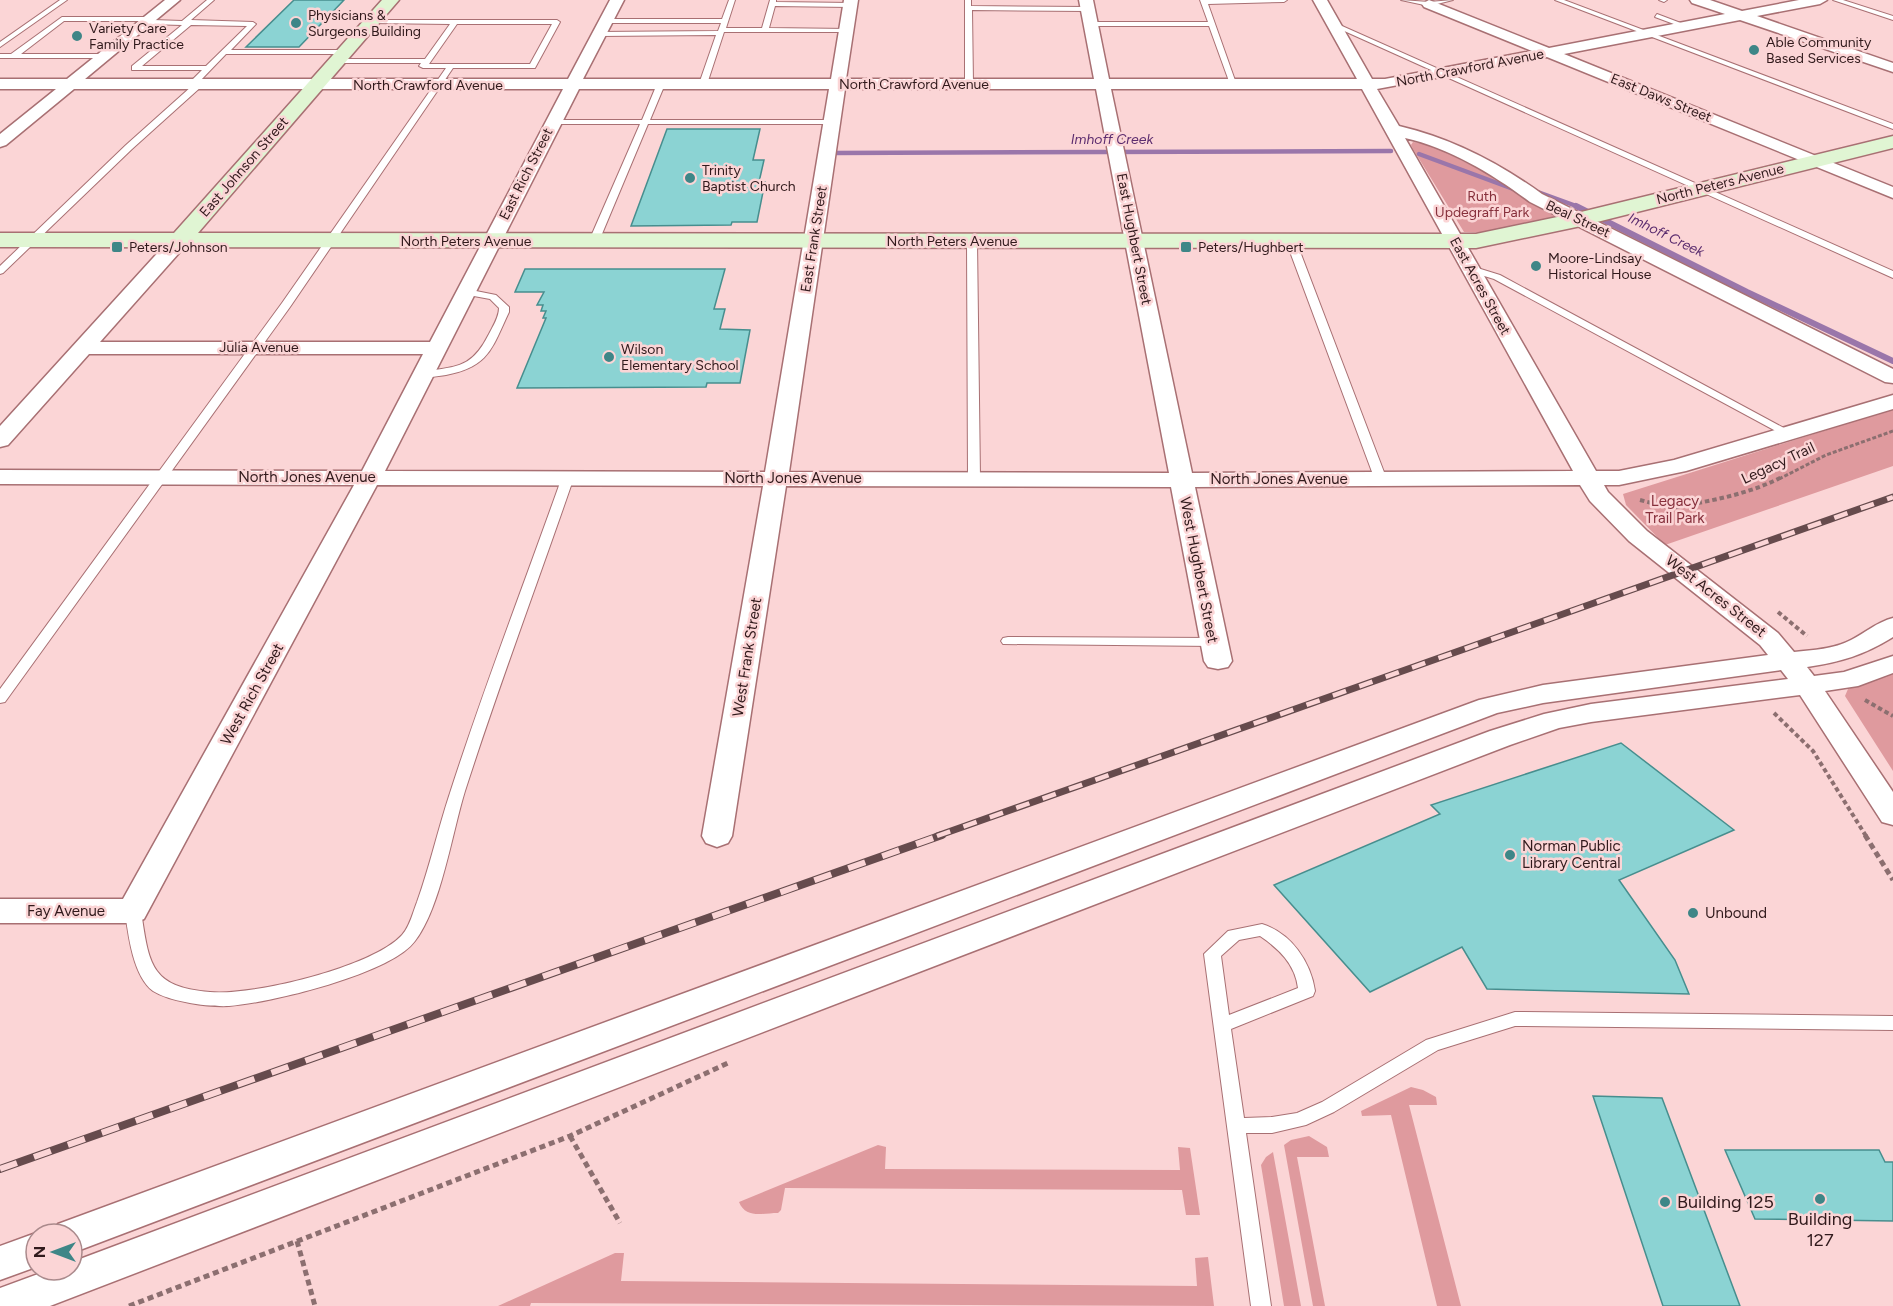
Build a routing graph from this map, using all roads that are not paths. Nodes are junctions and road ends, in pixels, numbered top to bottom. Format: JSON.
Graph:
{"nodes":[{"id":1,"x":64,"y":0,"type":"edge"},
{"id":2,"x":173,"y":0,"type":"edge"},
{"id":3,"x":211,"y":0,"type":"edge"},
{"id":4,"x":391,"y":0,"type":"edge"},
{"id":5,"x":617,"y":0,"type":"edge"},
{"id":6,"x":732,"y":0,"type":"edge"},
{"id":7,"x":1284,"y":0,"type":"edge"},
{"id":8,"x":1320,"y":0,"type":"edge"},
{"id":9,"x":1404,"y":0,"type":"edge"},
{"id":10,"x":1450,"y":0,"type":"edge"},
{"id":11,"x":1558,"y":0,"type":"edge"},
{"id":12,"x":1697,"y":0,"type":"edge"},
{"id":13,"x":1820,"y":0,"type":"edge"},
{"id":14,"x":1836,"y":0,"type":"edge"},
{"id":15,"x":1203,"y":1,"type":"edge"},
{"id":16,"x":1226,"y":1,"type":"edge"},
{"id":17,"x":773,"y":2,"type":"edge"},
{"id":18,"x":851,"y":2,"type":"edge"},
{"id":19,"x":968,"y":4,"type":"edge"},
{"id":20,"x":1087,"y":4,"type":"edge"},
{"id":21,"x":1429,"y":4,"type":"junction"},
{"id":22,"x":1741,"y":15,"type":"junction"},
{"id":23,"x":1657,"y":16,"type":"dead end"},
{"id":24,"x":1893,"y":18,"type":"edge"},
{"id":25,"x":148,"y":21,"type":"junction"},
{"id":26,"x":725,"y":21,"type":"junction"},
{"id":27,"x":188,"y":22,"type":"junction"},
{"id":28,"x":371,"y":22,"type":"junction"},
{"id":29,"x":455,"y":22,"type":"junction"},
{"id":30,"x":1091,"y":24,"type":"junction"},
{"id":31,"x":1211,"y":24,"type":"junction"},
{"id":32,"x":1333,"y":24,"type":"junction"},
{"id":33,"x":602,"y":27,"type":"junction"},
{"id":34,"x":765,"y":30,"type":"junction"},
{"id":35,"x":847,"y":30,"type":"junction"},
{"id":36,"x":1680,"y":30,"type":"junction"},
{"id":37,"x":721,"y":31,"type":"junction"},
{"id":38,"x":1647,"y":34,"type":"junction"},
{"id":39,"x":1802,"y":37,"type":"junction"},
{"id":40,"x":1784,"y":41,"type":"dead end"},
{"id":41,"x":0,"y":45,"type":"edge"},
{"id":42,"x":226,"y":52,"type":"junction"},
{"id":43,"x":1549,"y":53,"type":"junction"},
{"id":44,"x":0,"y":56,"type":"edge"},
{"id":45,"x":13,"y":56,"type":"junction"},
{"id":46,"x":104,"y":56,"type":"junction"},
{"id":47,"x":341,"y":56,"type":"junction"},
{"id":48,"x":427,"y":61,"type":"junction"},
{"id":49,"x":451,"y":66,"type":"junction"},
{"id":50,"x":209,"y":68,"type":"junction"},
{"id":51,"x":1893,"y":68,"type":"edge"},
{"id":52,"x":1445,"y":74,"type":"junction"},
{"id":53,"x":0,"y":84,"type":"edge"},
{"id":54,"x":69,"y":84,"type":"junction"},
{"id":55,"x":195,"y":84,"type":"junction"},
{"id":56,"x":437,"y":84,"type":"junction"},
{"id":57,"x":572,"y":84,"type":"junction"},
{"id":58,"x":661,"y":84,"type":"junction"},
{"id":59,"x":703,"y":84,"type":"junction"},
{"id":60,"x":839,"y":84,"type":"junction"},
{"id":61,"x":969,"y":84,"type":"junction"},
{"id":62,"x":1104,"y":84,"type":"junction"},
{"id":63,"x":1234,"y":84,"type":"junction"},
{"id":64,"x":1367,"y":84,"type":"junction"},
{"id":65,"x":317,"y":85,"type":"junction"},
{"id":66,"x":552,"y":122,"type":"junction"},
{"id":67,"x":645,"y":122,"type":"junction"},
{"id":68,"x":832,"y":122,"type":"junction"},
{"id":69,"x":1893,"y":127,"type":"edge"},
{"id":70,"x":1393,"y":130,"type":"junction"},
{"id":71,"x":0,"y":142,"type":"edge"},
{"id":72,"x":1893,"y":142,"type":"edge"},
{"id":73,"x":1814,"y":161,"type":"junction"},
{"id":74,"x":1701,"y":189,"type":"junction"},
{"id":75,"x":1893,"y":194,"type":"edge"},
{"id":76,"x":1592,"y":216,"type":"junction"},
{"id":77,"x":0,"y":240,"type":"edge"},
{"id":78,"x":33,"y":240,"type":"junction"},
{"id":79,"x":180,"y":240,"type":"junction"},
{"id":80,"x":330,"y":240,"type":"junction"},
{"id":81,"x":493,"y":241,"type":"junction"},
{"id":82,"x":594,"y":241,"type":"junction"},
{"id":83,"x":814,"y":241,"type":"junction"},
{"id":84,"x":972,"y":241,"type":"junction"},
{"id":85,"x":1134,"y":241,"type":"junction"},
{"id":86,"x":1291,"y":241,"type":"junction"},
{"id":87,"x":1455,"y":241,"type":"junction"},
{"id":88,"x":1471,"y":269,"type":"junction"},
{"id":89,"x":0,"y":271,"type":"edge"},
{"id":90,"x":1893,"y":275,"type":"edge"},
{"id":91,"x":466,"y":292,"type":"junction"},
{"id":92,"x":256,"y":346,"type":"junction"},
{"id":93,"x":81,"y":348,"type":"junction"},
{"id":94,"x":436,"y":348,"type":"junction"},
{"id":95,"x":422,"y":375,"type":"junction"},
{"id":96,"x":1893,"y":377,"type":"edge"},
{"id":97,"x":1893,"y":402,"type":"edge"},
{"id":98,"x":1789,"y":434,"type":"junction"},
{"id":99,"x":0,"y":440,"type":"edge"},
{"id":100,"x":0,"y":477,"type":"edge"},
{"id":101,"x":162,"y":477,"type":"junction"},
{"id":102,"x":370,"y":477,"type":"junction"},
{"id":103,"x":568,"y":477,"type":"junction"},
{"id":104,"x":776,"y":478,"type":"junction"},
{"id":105,"x":974,"y":478,"type":"junction"},
{"id":106,"x":1587,"y":478,"type":"junction"},
{"id":107,"x":1181,"y":479,"type":"junction"},
{"id":108,"x":1381,"y":480,"type":"junction"},
{"id":109,"x":1893,"y":626,"type":"edge"},
{"id":110,"x":1008,"y":641,"type":"dead end"},
{"id":111,"x":1216,"y":651,"type":"joint"},
{"id":112,"x":1893,"y":664,"type":"edge"},
{"id":113,"x":1799,"y":674,"type":"junction"},
{"id":114,"x":0,"y":699,"type":"edge"},
{"id":115,"x":1893,"y":815,"type":"edge"},
{"id":116,"x":717,"y":836,"type":"dead end"},
{"id":117,"x":133,"y":910,"type":"junction"},
{"id":118,"x":0,"y":911,"type":"edge"},
{"id":119,"x":1893,"y":1023,"type":"edge"},
{"id":120,"x":1222,"y":1025,"type":"junction"},
{"id":121,"x":1236,"y":1125,"type":"junction"},
{"id":122,"x":84,"y":1232,"type":"edge"},
{"id":123,"x":24,"y":1254,"type":"edge"},
{"id":124,"x":0,"y":1263,"type":"edge"},
{"id":125,"x":2,"y":1306,"type":"edge"},
{"id":126,"x":1261,"y":1306,"type":"edge"}],
"edges":[{"from":1,"to":41,"type":"lane"},
{"from":2,"to":25,"type":"street"},
{"from":3,"to":27,"type":"lane"},
{"from":4,"to":28,"type":"street","name":"East Johnson Street"},
{"from":5,"to":33,"type":"street","name":"East Rich Street"},
{"from":6,"to":26,"type":"lane"},
{"from":7,"to":16,"type":"lane"},
{"from":8,"to":32,"type":"street","name":"East Acres Street"},
{"from":9,"to":21,"type":"lane"},
{"from":10,"to":21,"type":"lane"},
{"from":11,"to":38,"type":"lane"},
{"from":12,"to":22,"type":"street"},
{"from":13,"to":22,"type":"street","name":"North Crawford Avenue"},
{"from":14,"to":24,"type":"lane"},
{"from":15,"to":16,"type":"lane"},
{"from":15,"to":31,"type":"lane"},
{"from":17,"to":18,"type":"lane"},
{"from":17,"to":34,"type":"lane"},
{"from":18,"to":35,"type":"street","name":"East Frank Street"},
{"from":19,"to":20,"type":"lane"},
{"from":19,"to":61,"type":"lane"},
{"from":20,"to":30,"type":"street","name":"East Hughbert Street"},
{"from":21,"to":43,"type":"street","name":"East Daws Street"},
{"from":22,"to":36,"type":"street","name":"North Crawford Avenue"},
{"from":22,"to":39,"type":"street"},
{"from":23,"to":36,"type":"lane"},
{"from":25,"to":27,"type":"lane"},
{"from":25,"to":45,"type":"lane"},
{"from":25,"to":46,"type":"street"},
{"from":26,"to":33,"type":"lane"},
{"from":26,"to":37,"type":"lane"},
{"from":27,"to":42,"type":"lane"},
{"from":27,"to":50,"type":"lane"},
{"from":28,"to":29,"type":"lane"},
{"from":28,"to":47,"type":"street","name":"East Johnson Street"},
{"from":29,"to":48,"type":"lane"},
{"from":29,"to":49,"type":"lane"},
{"from":30,"to":31,"type":"lane"},
{"from":30,"to":62,"type":"street","name":"East Hughbert Street"},
{"from":31,"to":63,"type":"lane"},
{"from":32,"to":52,"type":"lane"},
{"from":32,"to":64,"type":"street","name":"East Acres Street"},
{"from":33,"to":37,"type":"lane"},
{"from":33,"to":57,"type":"street","name":"East Rich Street"},
{"from":34,"to":35,"type":"lane"},
{"from":34,"to":37,"type":"lane"},
{"from":35,"to":60,"type":"street","name":"East Frank Street"},
{"from":36,"to":38,"type":"street","name":"North Crawford Avenue"},
{"from":37,"to":59,"type":"lane"},
{"from":38,"to":43,"type":"street","name":"North Crawford Avenue"},
{"from":38,"to":69,"type":"lane"},
{"from":39,"to":40,"type":"lane"},
{"from":39,"to":51,"type":"street"},
{"from":42,"to":47,"type":"lane"},
{"from":42,"to":50,"type":"lane"},
{"from":43,"to":52,"type":"street","name":"North Crawford Avenue"},
{"from":43,"to":73,"type":"street","name":"East Daws Street"},
{"from":44,"to":45,"type":"lane"},
{"from":45,"to":46,"type":"lane"},
{"from":46,"to":54,"type":"street"},
{"from":47,"to":48,"type":"lane"},
{"from":47,"to":65,"type":"street","name":"East Johnson Street"},
{"from":48,"to":49,"type":"lane"},
{"from":49,"to":56,"type":"lane"},
{"from":50,"to":55,"type":"lane"},
{"from":52,"to":64,"type":"street","name":"North Crawford Avenue"},
{"from":52,"to":74,"type":"lane"},
{"from":53,"to":54,"type":"street","name":"North Crawford Avenue"},
{"from":54,"to":55,"type":"street","name":"North Crawford Avenue"},
{"from":54,"to":71,"type":"street"},
{"from":55,"to":65,"type":"street","name":"North Crawford Avenue"},
{"from":55,"to":78,"type":"lane"},
{"from":56,"to":57,"type":"street","name":"North Crawford Avenue"},
{"from":56,"to":65,"type":"street","name":"North Crawford Avenue"},
{"from":56,"to":80,"type":"lane"},
{"from":57,"to":58,"type":"street","name":"North Crawford Avenue"},
{"from":57,"to":66,"type":"street","name":"East Rich Street"},
{"from":58,"to":59,"type":"street","name":"North Crawford Avenue"},
{"from":58,"to":67,"type":"lane"},
{"from":59,"to":60,"type":"street","name":"North Crawford Avenue"},
{"from":60,"to":61,"type":"street","name":"North Crawford Avenue"},
{"from":60,"to":68,"type":"street","name":"East Frank Street"},
{"from":61,"to":62,"type":"street","name":"North Crawford Avenue"},
{"from":62,"to":63,"type":"street","name":"North Crawford Avenue"},
{"from":62,"to":85,"type":"street","name":"East Hughbert Street"},
{"from":63,"to":64,"type":"street","name":"North Crawford Avenue"},
{"from":64,"to":70,"type":"street","name":"East Acres Street"},
{"from":65,"to":79,"type":"street","name":"East Johnson Street"},
{"from":66,"to":67,"type":"lane"},
{"from":66,"to":81,"type":"street","name":"East Rich Street"},
{"from":67,"to":68,"type":"lane"},
{"from":67,"to":82,"type":"lane"},
{"from":68,"to":83,"type":"street","name":"East Frank Street"},
{"from":70,"to":76,"type":"street","name":"Beal Street"},
{"from":70,"to":87,"type":"street","name":"East Acres Street"},
{"from":72,"to":73,"type":"street","name":"North Peters Avenue"},
{"from":73,"to":74,"type":"street","name":"North Peters Avenue"},
{"from":73,"to":75,"type":"street","name":"East Daws Street"},
{"from":74,"to":76,"type":"street","name":"North Peters Avenue"},
{"from":74,"to":90,"type":"lane"},
{"from":76,"to":87,"type":"street","name":"North Peters Avenue"},
{"from":76,"to":96,"type":"street","name":"Beal Street"},
{"from":77,"to":78,"type":"street","name":"North Peters Avenue"},
{"from":78,"to":79,"type":"street","name":"North Peters Avenue"},
{"from":78,"to":89,"type":"lane"},
{"from":79,"to":80,"type":"street","name":"North Peters Avenue"},
{"from":79,"to":93,"type":"street","name":"East Johnson Street"},
{"from":80,"to":81,"type":"street","name":"North Peters Avenue"},
{"from":80,"to":92,"type":"lane"},
{"from":81,"to":82,"type":"street","name":"North Peters Avenue"},
{"from":81,"to":91,"type":"street","name":"East Rich Street"},
{"from":82,"to":83,"type":"street","name":"North Peters Avenue"},
{"from":83,"to":84,"type":"street","name":"North Peters Avenue"},
{"from":83,"to":104,"type":"street","name":"East Frank Street"},
{"from":84,"to":85,"type":"street","name":"North Peters Avenue"},
{"from":84,"to":105,"type":"lane"},
{"from":85,"to":86,"type":"street","name":"North Peters Avenue"},
{"from":85,"to":107,"type":"street","name":"East Hughbert Street"},
{"from":86,"to":87,"type":"street","name":"North Peters Avenue"},
{"from":86,"to":108,"type":"lane"},
{"from":87,"to":88,"type":"street","name":"East Acres Street"},
{"from":88,"to":98,"type":"lane"},
{"from":88,"to":106,"type":"street","name":"East Acres Street"},
{"from":91,"to":94,"type":"street","name":"East Rich Street"},
{"from":91,"to":95,"type":"lane"},
{"from":92,"to":93,"type":"street","name":"Julia Avenue"},
{"from":92,"to":94,"type":"street","name":"Julia Avenue"},
{"from":92,"to":101,"type":"lane"},
{"from":93,"to":99,"type":"street","name":"East Johnson Street"},
{"from":94,"to":95,"type":"street","name":"East Rich Street"},
{"from":95,"to":102,"type":"street","name":"East Rich Street"},
{"from":97,"to":98,"type":"street","name":"North Jones Avenue"},
{"from":98,"to":106,"type":"street","name":"North Jones Avenue"},
{"from":100,"to":101,"type":"street","name":"North Jones Avenue"},
{"from":101,"to":102,"type":"street","name":"North Jones Avenue"},
{"from":101,"to":114,"type":"lane"},
{"from":102,"to":103,"type":"street","name":"North Jones Avenue"},
{"from":102,"to":117,"type":"street","name":"West Rich Street"},
{"from":103,"to":104,"type":"street","name":"North Jones Avenue"},
{"from":103,"to":117,"type":"lane"},
{"from":104,"to":105,"type":"street","name":"North Jones Avenue"},
{"from":104,"to":116,"type":"street","name":"West Frank Street"},
{"from":105,"to":107,"type":"street","name":"North Jones Avenue"},
{"from":106,"to":108,"type":"street","name":"North Jones Avenue"},
{"from":106,"to":113,"type":"street","name":"West Acres Street"},
{"from":107,"to":108,"type":"street","name":"North Jones Avenue"},
{"from":107,"to":111,"type":"street","name":"West Hughbert Street"},
{"from":109,"to":113,"type":"street"},
{"from":110,"to":111,"type":"lane"},
{"from":112,"to":113,"type":"street"},
{"from":113,"to":115,"type":"street","name":"West Acres Street"},
{"from":113,"to":122,"type":"street"},
{"from":113,"to":125,"type":"street"},
{"from":117,"to":118,"type":"street","name":"Fay Avenue"},
{"from":119,"to":121,"type":"lane"},
{"from":120,"to":120,"type":"lane"},
{"from":120,"to":121,"type":"lane"},
{"from":121,"to":126,"type":"lane"},
{"from":123,"to":124,"type":"street"}]}
